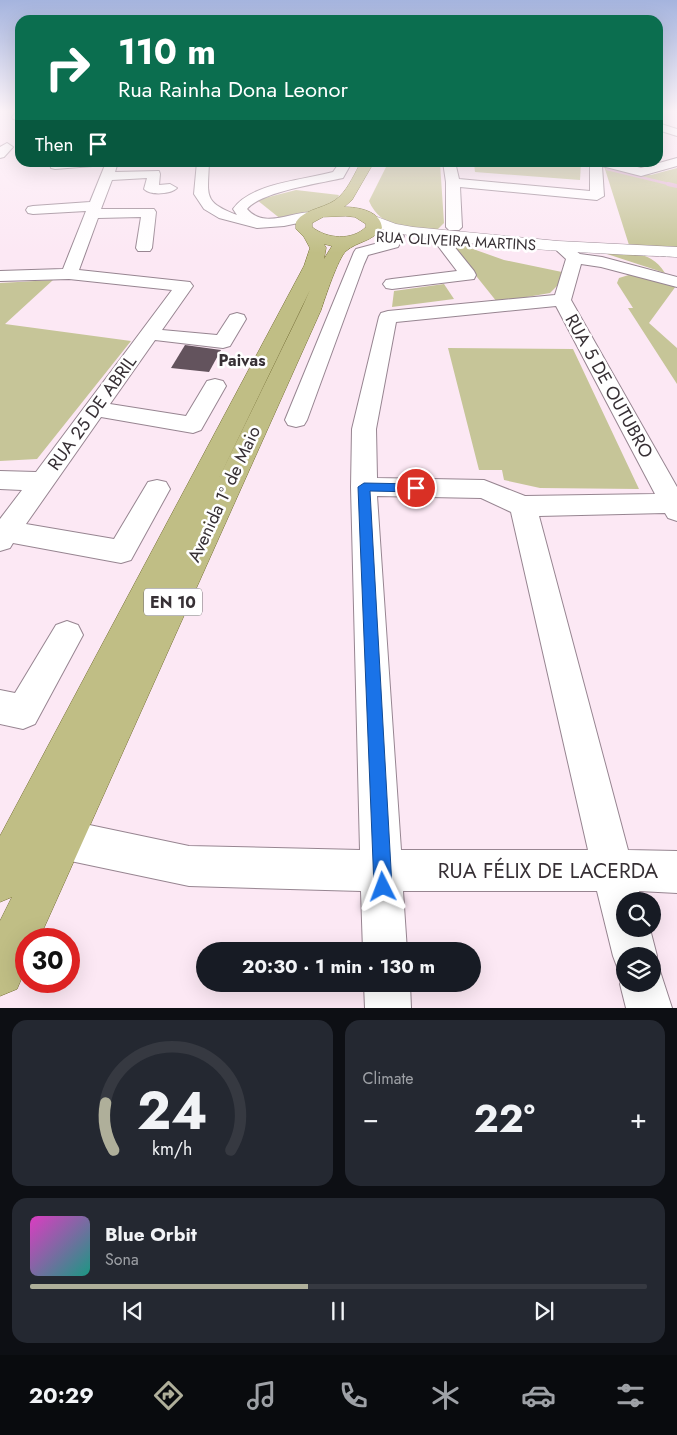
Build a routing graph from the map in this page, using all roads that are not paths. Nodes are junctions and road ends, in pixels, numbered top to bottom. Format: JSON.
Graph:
{"nodes":[{"id":1,"x":677,"y":162,"type":"edge"},
{"id":2,"x":663,"y":166,"type":"edge"},
{"id":3,"x":107,"y":167,"type":"edge"},
{"id":4,"x":203,"y":167,"type":"edge"},
{"id":5,"x":343,"y":167,"type":"edge"},
{"id":6,"x":365,"y":167,"type":"edge"},
{"id":7,"x":380,"y":167,"type":"edge"},
{"id":8,"x":450,"y":167,"type":"edge"},
{"id":9,"x":596,"y":167,"type":"edge"},
{"id":10,"x":622,"y":167,"type":"edge"},
{"id":11,"x":659,"y":167,"type":"edge"},
{"id":12,"x":452,"y":182,"type":"junction"},
{"id":13,"x":170,"y":188,"type":"dead end"},
{"id":14,"x":201,"y":191,"type":"junction"},
{"id":15,"x":259,"y":194,"type":"junction"},
{"id":16,"x":33,"y":210,"type":"dead end"},
{"id":17,"x":94,"y":210,"type":"junction"},
{"id":18,"x":314,"y":224,"type":"junction"},
{"id":19,"x":363,"y":229,"type":"junction"},
{"id":20,"x":445,"y":233,"type":"junction"},
{"id":21,"x":396,"y":236,"type":"junction"},
{"id":22,"x":556,"y":245,"type":"junction"},
{"id":23,"x":589,"y":247,"type":"junction"},
{"id":24,"x":144,"y":248,"type":"dead end"},
{"id":25,"x":677,"y":252,"type":"edge"},
{"id":26,"x":575,"y":258,"type":"junction"},
{"id":27,"x":69,"y":274,"type":"junction"},
{"id":28,"x":0,"y":276,"type":"edge"},
{"id":29,"x":677,"y":282,"type":"edge"},
{"id":30,"x":392,"y":284,"type":"dead end"},
{"id":31,"x":562,"y":300,"type":"junction"},
{"id":32,"x":237,"y":319,"type":"dead end"},
{"id":33,"x":149,"y":334,"type":"junction"},
{"id":34,"x":216,"y":386,"type":"dead end"},
{"id":35,"x":94,"y":409,"type":"junction"},
{"id":36,"x":296,"y":420,"type":"dead end"},
{"id":37,"x":0,"y":480,"type":"edge"},
{"id":38,"x":42,"y":481,"type":"junction"},
{"id":39,"x":364,"y":487,"type":"junction"},
{"id":40,"x":157,"y":489,"type":"dead end"},
{"id":41,"x":523,"y":506,"type":"junction"},
{"id":42,"x":676,"y":506,"type":"edge"},
{"id":43,"x":3,"y":535,"type":"edge"},
{"id":44,"x":68,"y":635,"type":"dead end"},
{"id":45,"x":0,"y":707,"type":"edge"},
{"id":46,"x":61,"y":839,"type":"junction"},
{"id":47,"x":612,"y":870,"type":"junction"},
{"id":48,"x":382,"y":871,"type":"junction"},
{"id":49,"x":677,"y":872,"type":"edge"},
{"id":50,"x":0,"y":880,"type":"edge"},
{"id":51,"x":618,"y":892,"type":"edge"},
{"id":52,"x":385,"y":942,"type":"edge"},
{"id":53,"x":0,"y":972,"type":"edge"},
{"id":54,"x":387,"y":992,"type":"edge"},
{"id":55,"x":645,"y":992,"type":"edge"},
{"id":56,"x":388,"y":1008,"type":"edge"},
{"id":57,"x":649,"y":1008,"type":"edge"}],
"edges":[{"from":1,"to":2,"type":"street"},
{"from":3,"to":13,"type":"street"},
{"from":3,"to":17,"type":"street"},
{"from":4,"to":14,"type":"street"},
{"from":5,"to":15,"type":"street"},
{"from":6,"to":18,"type":"main road"},
{"from":7,"to":19,"type":"main road"},
{"from":8,"to":12,"type":"street"},
{"from":9,"to":12,"type":"street"},
{"from":10,"to":11,"type":"street"},
{"from":12,"to":20,"type":"street"},
{"from":14,"to":15,"type":"street"},
{"from":14,"to":18,"type":"street"},
{"from":15,"to":18,"type":"street"},
{"from":16,"to":17,"type":"street"},
{"from":17,"to":24,"type":"street"},
{"from":17,"to":27,"type":"street"},
{"from":18,"to":19,"type":"main road"},
{"from":18,"to":19,"type":"main road"},
{"from":18,"to":50,"type":"main road","name":"Avenida 1º de Maio","number":"EN 10"},
{"from":19,"to":20,"type":"main road","name":"RUA OLIVEIRA MARTINS"},
{"from":19,"to":21,"type":"main road","name":"RUA OLIVEIRA MARTINS"},
{"from":19,"to":46,"type":"main road","name":"Avenida 1º de Maio","number":"EN 10"},
{"from":20,"to":21,"type":"main road","name":"RUA OLIVEIRA MARTINS"},
{"from":20,"to":22,"type":"main road","name":"RUA OLIVEIRA MARTINS"},
{"from":20,"to":22,"type":"main road","name":"RUA OLIVEIRA MARTINS"},
{"from":20,"to":30,"type":"street"},
{"from":21,"to":36,"type":"street"},
{"from":22,"to":23,"type":"main road","name":"RUA OLIVEIRA MARTINS"},
{"from":22,"to":26,"type":"street","name":"RUA OLIVEIRA MARTINS"},
{"from":23,"to":25,"type":"main road","name":"RUA OLIVEIRA MARTINS"},
{"from":23,"to":26,"type":"street"},
{"from":26,"to":29,"type":"street","name":"RUA OLIVEIRA MARTINS"},
{"from":26,"to":31,"type":"street","name":"RUA 5 DE OUTUBRO"},
{"from":27,"to":28,"type":"street"},
{"from":27,"to":33,"type":"street","name":"RUA 25 DE ABRIL"},
{"from":31,"to":39,"type":"street"},
{"from":31,"to":42,"type":"street","name":"RUA 5 DE OUTUBRO"},
{"from":32,"to":33,"type":"street"},
{"from":33,"to":35,"type":"street","name":"RUA 25 DE ABRIL"},
{"from":34,"to":35,"type":"street"},
{"from":35,"to":38,"type":"street","name":"RUA 25 DE ABRIL"},
{"from":37,"to":38,"type":"street"},
{"from":38,"to":43,"type":"street","name":"RUA 25 DE ABRIL"},
{"from":39,"to":41,"type":"street"},
{"from":39,"to":48,"type":"street"},
{"from":40,"to":43,"type":"street"},
{"from":41,"to":42,"type":"street"},
{"from":41,"to":47,"type":"street"},
{"from":44,"to":45,"type":"street"},
{"from":46,"to":48,"type":"street","name":"RUA FÉLIX DE LACERDA"},
{"from":46,"to":53,"type":"main road","name":"Avenida 1º de Maio","number":"EN 10"},
{"from":47,"to":48,"type":"street","name":"RUA FÉLIX DE LACERDA"},
{"from":47,"to":49,"type":"street","name":"RUA FÉLIX DE LACERDA"},
{"from":47,"to":51,"type":"street"},
{"from":48,"to":52,"type":"street"},
{"from":54,"to":56,"type":"street"},
{"from":55,"to":57,"type":"street"}]}
